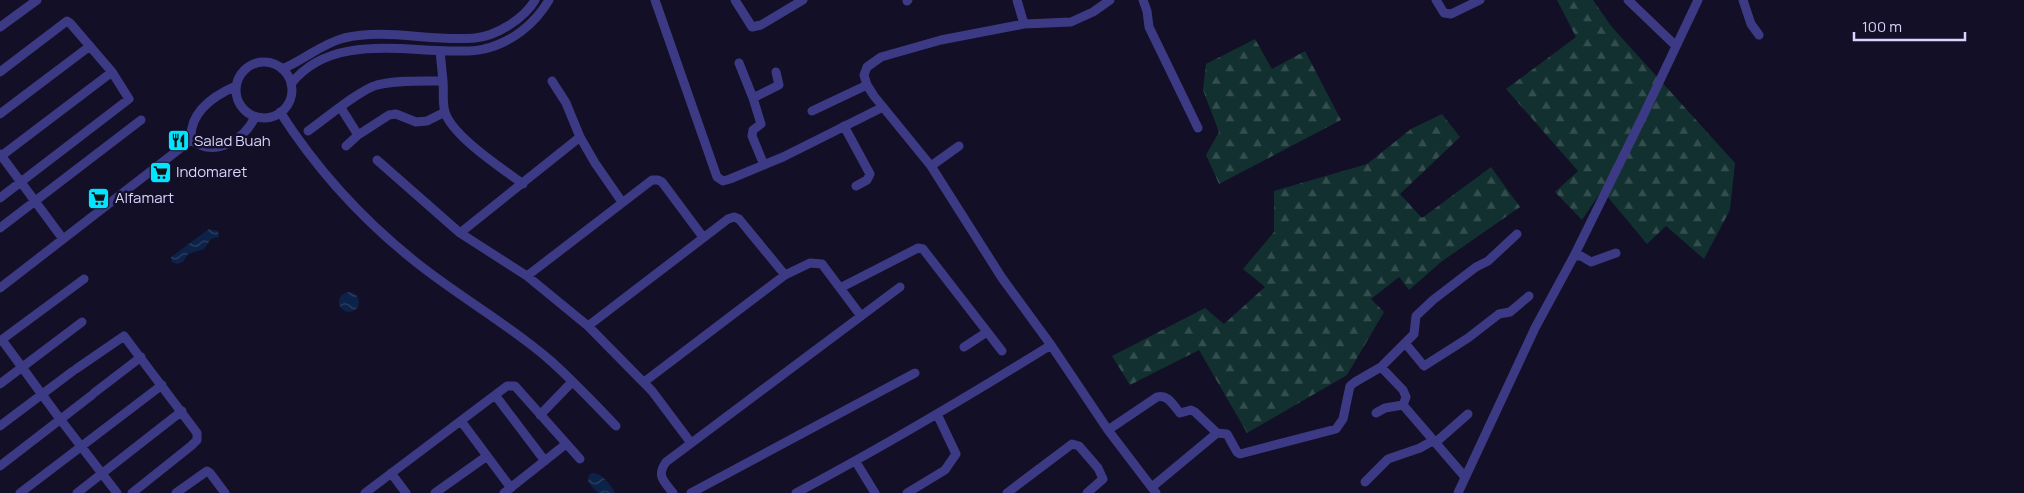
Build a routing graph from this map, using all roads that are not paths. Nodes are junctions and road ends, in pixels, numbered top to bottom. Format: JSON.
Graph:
{"nodes":[{"id":1,"x":37,"y":0,"type":"edge"},
{"id":2,"x":535,"y":0,"type":"edge"},
{"id":3,"x":549,"y":0,"type":"edge"},
{"id":4,"x":655,"y":0,"type":"edge"},
{"id":5,"x":736,"y":0,"type":"edge"},
{"id":6,"x":803,"y":0,"type":"edge"},
{"id":7,"x":1018,"y":0,"type":"edge"},
{"id":8,"x":1110,"y":0,"type":"edge"},
{"id":9,"x":1143,"y":0,"type":"edge"},
{"id":10,"x":1436,"y":0,"type":"edge"},
{"id":11,"x":1480,"y":0,"type":"edge"},
{"id":12,"x":1628,"y":0,"type":"edge"},
{"id":13,"x":1698,"y":0,"type":"edge"},
{"id":14,"x":1743,"y":0,"type":"edge"},
{"id":15,"x":1024,"y":24,"type":"junction"},
{"id":16,"x":0,"y":27,"type":"edge"},
{"id":17,"x":1759,"y":35,"type":"dead end"},
{"id":18,"x":90,"y":46,"type":"junction"},
{"id":19,"x":1676,"y":46,"type":"junction"},
{"id":20,"x":440,"y":51,"type":"junction"},
{"id":21,"x":740,"y":63,"type":"dead end"},
{"id":22,"x":282,"y":69,"type":"junction"},
{"id":23,"x":0,"y":72,"type":"edge"},
{"id":24,"x":112,"y":72,"type":"junction"},
{"id":25,"x":776,"y":72,"type":"dead end"},
{"id":26,"x":443,"y":81,"type":"junction"},
{"id":27,"x":552,"y":81,"type":"dead end"},
{"id":28,"x":291,"y":84,"type":"junction"},
{"id":29,"x":867,"y":85,"type":"junction"},
{"id":30,"x":236,"y":86,"type":"junction"},
{"id":31,"x":753,"y":98,"type":"junction"},
{"id":32,"x":883,"y":107,"type":"junction"},
{"id":33,"x":341,"y":108,"type":"junction"},
{"id":34,"x":812,"y":111,"type":"dead end"},
{"id":35,"x":280,"y":112,"type":"junction"},
{"id":36,"x":445,"y":112,"type":"junction"},
{"id":37,"x":0,"y":114,"type":"edge"},
{"id":38,"x":255,"y":117,"type":"junction"},
{"id":39,"x":141,"y":120,"type":"dead end"},
{"id":40,"x":844,"y":126,"type":"junction"},
{"id":41,"x":1198,"y":128,"type":"dead end"},
{"id":42,"x":308,"y":131,"type":"dead end"},
{"id":43,"x":358,"y":135,"type":"junction"},
{"id":44,"x":580,"y":137,"type":"junction"},
{"id":45,"x":191,"y":140,"type":"junction"},
{"id":46,"x":346,"y":146,"type":"dead end"},
{"id":47,"x":958,"y":146,"type":"dead end"},
{"id":48,"x":0,"y":155,"type":"edge"},
{"id":49,"x":377,"y":160,"type":"dead end"},
{"id":50,"x":764,"y":165,"type":"junction"},
{"id":51,"x":930,"y":166,"type":"junction"},
{"id":52,"x":21,"y":183,"type":"junction"},
{"id":53,"x":523,"y":184,"type":"junction"},
{"id":54,"x":856,"y":186,"type":"dead end"},
{"id":55,"x":0,"y":198,"type":"edge"},
{"id":56,"x":36,"y":202,"type":"junction"},
{"id":57,"x":622,"y":202,"type":"junction"},
{"id":58,"x":0,"y":228,"type":"edge"},
{"id":59,"x":460,"y":233,"type":"junction"},
{"id":60,"x":1517,"y":234,"type":"dead end"},
{"id":61,"x":702,"y":237,"type":"junction"},
{"id":62,"x":63,"y":239,"type":"junction"},
{"id":63,"x":1616,"y":253,"type":"dead end"},
{"id":64,"x":1578,"y":256,"type":"junction"},
{"id":65,"x":785,"y":275,"type":"junction"},
{"id":66,"x":527,"y":276,"type":"junction"},
{"id":67,"x":84,"y":279,"type":"dead end"},
{"id":68,"x":900,"y":287,"type":"dead end"},
{"id":69,"x":0,"y":288,"type":"edge"},
{"id":70,"x":840,"y":288,"type":"junction"},
{"id":71,"x":1529,"y":296,"type":"dead end"},
{"id":72,"x":861,"y":316,"type":"junction"},
{"id":73,"x":82,"y":322,"type":"dead end"},
{"id":74,"x":588,"y":326,"type":"junction"},
{"id":75,"x":987,"y":332,"type":"junction"},
{"id":76,"x":1,"y":341,"type":"edge"},
{"id":77,"x":1405,"y":343,"type":"junction"},
{"id":78,"x":1051,"y":345,"type":"junction"},
{"id":79,"x":964,"y":347,"type":"dead end"},
{"id":80,"x":1002,"y":351,"type":"dead end"},
{"id":81,"x":141,"y":358,"type":"junction"},
{"id":82,"x":22,"y":367,"type":"junction"},
{"id":83,"x":1381,"y":368,"type":"junction"},
{"id":84,"x":915,"y":373,"type":"dead end"},
{"id":85,"x":572,"y":382,"type":"junction"},
{"id":86,"x":644,"y":382,"type":"junction"},
{"id":87,"x":0,"y":384,"type":"edge"},
{"id":88,"x":162,"y":385,"type":"junction"},
{"id":89,"x":43,"y":394,"type":"junction"},
{"id":90,"x":495,"y":395,"type":"junction"},
{"id":91,"x":1403,"y":405,"type":"junction"},
{"id":92,"x":182,"y":411,"type":"junction"},
{"id":93,"x":1376,"y":413,"type":"dead end"},
{"id":94,"x":937,"y":414,"type":"junction"},
{"id":95,"x":1468,"y":414,"type":"dead end"},
{"id":96,"x":540,"y":415,"type":"junction"},
{"id":97,"x":60,"y":419,"type":"junction"},
{"id":98,"x":460,"y":421,"type":"junction"},
{"id":99,"x":0,"y":426,"type":"edge"},
{"id":100,"x":616,"y":426,"type":"dead end"},
{"id":101,"x":1108,"y":430,"type":"junction"},
{"id":102,"x":1216,"y":432,"type":"junction"},
{"id":103,"x":1434,"y":441,"type":"junction"},
{"id":104,"x":691,"y":443,"type":"junction"},
{"id":105,"x":566,"y":444,"type":"junction"},
{"id":106,"x":81,"y":447,"type":"junction"},
{"id":107,"x":487,"y":456,"type":"junction"},
{"id":108,"x":580,"y":459,"type":"dead end"},
{"id":109,"x":545,"y":461,"type":"junction"},
{"id":110,"x":856,"y":462,"type":"junction"},
{"id":111,"x":0,"y":466,"type":"edge"},
{"id":112,"x":391,"y":473,"type":"junction"},
{"id":113,"x":103,"y":474,"type":"junction"},
{"id":114,"x":1465,"y":477,"type":"junction"},
{"id":115,"x":1365,"y":482,"type":"dead end"},
{"id":116,"x":1154,"y":490,"type":"edge"},
{"id":117,"x":509,"y":491,"type":"edge"},
{"id":118,"x":20,"y":493,"type":"edge"},
{"id":119,"x":77,"y":493,"type":"edge"},
{"id":120,"x":117,"y":493,"type":"edge"},
{"id":121,"x":132,"y":493,"type":"edge"},
{"id":122,"x":176,"y":493,"type":"edge"},
{"id":123,"x":224,"y":493,"type":"edge"},
{"id":124,"x":364,"y":493,"type":"edge"},
{"id":125,"x":406,"y":493,"type":"edge"},
{"id":126,"x":434,"y":493,"type":"edge"},
{"id":127,"x":673,"y":493,"type":"edge"},
{"id":128,"x":691,"y":493,"type":"edge"},
{"id":129,"x":796,"y":493,"type":"edge"},
{"id":130,"x":875,"y":493,"type":"edge"},
{"id":131,"x":907,"y":493,"type":"edge"},
{"id":132,"x":1008,"y":493,"type":"edge"},
{"id":133,"x":1087,"y":493,"type":"edge"},
{"id":134,"x":1458,"y":493,"type":"edge"}],
"edges":[{"from":1,"to":16,"type":"street"},
{"from":2,"to":22,"type":"street"},
{"from":3,"to":20,"type":"street"},
{"from":4,"to":50,"type":"street"},
{"from":5,"to":6,"type":"street"},
{"from":7,"to":15,"type":"street"},
{"from":8,"to":15,"type":"street"},
{"from":9,"to":41,"type":"street"},
{"from":10,"to":11,"type":"street"},
{"from":12,"to":19,"type":"street"},
{"from":13,"to":19,"type":"street"},
{"from":14,"to":17,"type":"street"},
{"from":15,"to":29,"type":"street"},
{"from":18,"to":23,"type":"street"},
{"from":18,"to":24,"type":"street"},
{"from":18,"to":37,"type":"street"},
{"from":19,"to":64,"type":"street"},
{"from":20,"to":26,"type":"street"},
{"from":20,"to":28,"type":"street"},
{"from":21,"to":31,"type":"street"},
{"from":22,"to":28,"type":"street"},
{"from":22,"to":30,"type":"street"},
{"from":24,"to":48,"type":"street"},
{"from":24,"to":52,"type":"street"},
{"from":25,"to":31,"type":"street"},
{"from":26,"to":33,"type":"street"},
{"from":26,"to":36,"type":"street"},
{"from":27,"to":44,"type":"street"},
{"from":28,"to":35,"type":"street"},
{"from":29,"to":32,"type":"street"},
{"from":29,"to":34,"type":"street"},
{"from":30,"to":38,"type":"street"},
{"from":30,"to":45,"type":"street"},
{"from":31,"to":50,"type":"street"},
{"from":32,"to":40,"type":"street"},
{"from":32,"to":51,"type":"street"},
{"from":33,"to":42,"type":"street"},
{"from":33,"to":43,"type":"street"},
{"from":35,"to":38,"type":"street"},
{"from":35,"to":85,"type":"street"},
{"from":36,"to":43,"type":"street"},
{"from":36,"to":53,"type":"street"},
{"from":38,"to":45,"type":"street"},
{"from":39,"to":56,"type":"street"},
{"from":40,"to":50,"type":"street"},
{"from":40,"to":54,"type":"street"},
{"from":43,"to":46,"type":"street"},
{"from":44,"to":53,"type":"street"},
{"from":44,"to":57,"type":"street"},
{"from":45,"to":62,"type":"street"},
{"from":47,"to":51,"type":"street"},
{"from":48,"to":52,"type":"street"},
{"from":49,"to":59,"type":"street"},
{"from":51,"to":78,"type":"street"},
{"from":52,"to":55,"type":"street"},
{"from":52,"to":56,"type":"street"},
{"from":53,"to":59,"type":"street"},
{"from":56,"to":58,"type":"street"},
{"from":56,"to":62,"type":"street"},
{"from":57,"to":61,"type":"street"},
{"from":57,"to":66,"type":"street"},
{"from":59,"to":66,"type":"street"},
{"from":60,"to":77,"type":"street"},
{"from":61,"to":65,"type":"street"},
{"from":61,"to":74,"type":"street"},
{"from":62,"to":69,"type":"street"},
{"from":63,"to":64,"type":"street"},
{"from":64,"to":114,"type":"street"},
{"from":65,"to":70,"type":"street"},
{"from":65,"to":86,"type":"street"},
{"from":66,"to":74,"type":"street"},
{"from":67,"to":76,"type":"street"},
{"from":68,"to":72,"type":"street"},
{"from":70,"to":72,"type":"street"},
{"from":70,"to":75,"type":"street"},
{"from":71,"to":77,"type":"street"},
{"from":72,"to":104,"type":"street"},
{"from":73,"to":82,"type":"street"},
{"from":74,"to":86,"type":"street"},
{"from":75,"to":79,"type":"street"},
{"from":75,"to":80,"type":"street"},
{"from":76,"to":82,"type":"street"},
{"from":77,"to":83,"type":"street"},
{"from":78,"to":94,"type":"street"},
{"from":78,"to":101,"type":"street"},
{"from":81,"to":88,"type":"street"},
{"from":81,"to":89,"type":"street"},
{"from":81,"to":97,"type":"street"},
{"from":82,"to":87,"type":"street"},
{"from":82,"to":89,"type":"street"},
{"from":83,"to":91,"type":"street"},
{"from":83,"to":102,"type":"street"},
{"from":84,"to":128,"type":"street"},
{"from":85,"to":96,"type":"street"},
{"from":85,"to":100,"type":"street"},
{"from":86,"to":104,"type":"street"},
{"from":88,"to":92,"type":"street"},
{"from":88,"to":106,"type":"street"},
{"from":89,"to":97,"type":"street"},
{"from":89,"to":99,"type":"street"},
{"from":90,"to":96,"type":"street"},
{"from":90,"to":98,"type":"street"},
{"from":90,"to":109,"type":"street"},
{"from":91,"to":93,"type":"street"},
{"from":91,"to":103,"type":"street"},
{"from":92,"to":113,"type":"street"},
{"from":92,"to":121,"type":"street"},
{"from":94,"to":110,"type":"street"},
{"from":94,"to":131,"type":"street"},
{"from":95,"to":103,"type":"street"},
{"from":96,"to":105,"type":"street"},
{"from":97,"to":106,"type":"street"},
{"from":97,"to":111,"type":"street"},
{"from":98,"to":107,"type":"street"},
{"from":98,"to":112,"type":"street"},
{"from":101,"to":102,"type":"street"},
{"from":101,"to":116,"type":"street"},
{"from":102,"to":116,"type":"street"},
{"from":103,"to":114,"type":"street"},
{"from":103,"to":115,"type":"street"},
{"from":104,"to":127,"type":"street"},
{"from":105,"to":108,"type":"street"},
{"from":105,"to":109,"type":"street"},
{"from":106,"to":113,"type":"street"},
{"from":106,"to":118,"type":"street"},
{"from":107,"to":117,"type":"street"},
{"from":107,"to":126,"type":"street"},
{"from":109,"to":117,"type":"street"},
{"from":110,"to":129,"type":"street"},
{"from":110,"to":130,"type":"street"},
{"from":112,"to":124,"type":"street"},
{"from":112,"to":125,"type":"street"},
{"from":113,"to":119,"type":"street"},
{"from":113,"to":120,"type":"street"},
{"from":114,"to":134,"type":"street"},
{"from":122,"to":123,"type":"street"},
{"from":132,"to":133,"type":"street"}]}
